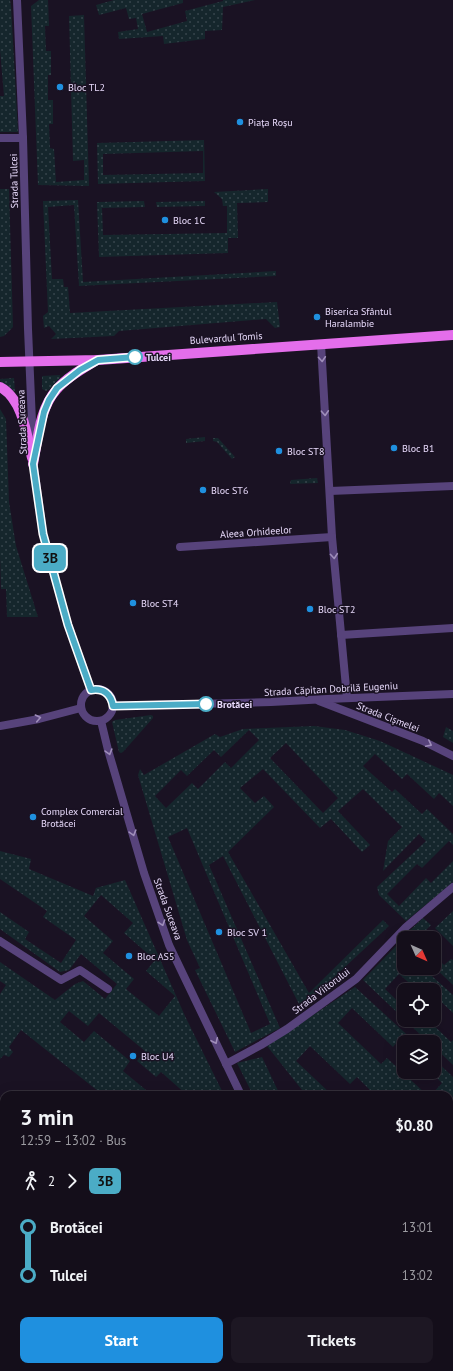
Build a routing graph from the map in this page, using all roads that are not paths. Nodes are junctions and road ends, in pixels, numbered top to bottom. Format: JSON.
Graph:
{"nodes":[{"id":1,"x":18,"y":1,"type":"edge"},
{"id":2,"x":0,"y":138,"type":"edge"},
{"id":3,"x":23,"y":138,"type":"junction"},
{"id":4,"x":453,"y":335,"type":"edge"},
{"id":5,"x":321,"y":344,"type":"junction"},
{"id":6,"x":98,"y":360,"type":"junction"},
{"id":7,"x":29,"y":361,"type":"junction"},
{"id":8,"x":0,"y":362,"type":"edge"},
{"id":9,"x":0,"y":387,"type":"edge"},
{"id":10,"x":33,"y":464,"type":"junction"},
{"id":11,"x":453,"y":486,"type":"edge"},
{"id":12,"x":330,"y":491,"type":"junction"},
{"id":13,"x":332,"y":537,"type":"junction"},
{"id":14,"x":180,"y":547,"type":"dead end"},
{"id":15,"x":453,"y":628,"type":"edge"},
{"id":16,"x":341,"y":636,"type":"junction"},
{"id":17,"x":91,"y":690,"type":"junction"},
{"id":18,"x":453,"y":694,"type":"edge"},
{"id":19,"x":347,"y":698,"type":"junction"},
{"id":20,"x":314,"y":700,"type":"junction"},
{"id":21,"x":113,"y":706,"type":"junction"},
{"id":22,"x":81,"y":708,"type":"junction"},
{"id":23,"x":101,"y":721,"type":"junction"},
{"id":24,"x":0,"y":726,"type":"edge"},
{"id":25,"x":453,"y":756,"type":"edge"},
{"id":26,"x":453,"y":887,"type":"edge"},
{"id":27,"x":0,"y":941,"type":"edge"},
{"id":28,"x":108,"y":989,"type":"dead end"},
{"id":29,"x":226,"y":1064,"type":"junction"},
{"id":30,"x":239,"y":1091,"type":"edge"}],
"edges":[{"from":1,"to":3,"type":"street","name":"Strada Tulcei"},
{"from":2,"to":3,"type":"street"},
{"from":3,"to":7,"type":"street","name":"Strada Tulcei"},
{"from":4,"to":5,"type":"main road","name":"Bulevardul Tomis"},
{"from":5,"to":6,"type":"main road","name":"Bulevardul Tomis"},
{"from":5,"to":12,"type":"street","one_way":true},
{"from":6,"to":7,"type":"main road","name":"Bulevardul Tomis"},
{"from":6,"to":10,"type":"main road"},
{"from":7,"to":8,"type":"main road","name":"Bulevardul Tomis"},
{"from":7,"to":10,"type":"street","name":"Strada Suceava"},
{"from":9,"to":10,"type":"main road"},
{"from":10,"to":17,"type":"street","name":"Strada Suceava"},
{"from":11,"to":12,"type":"street"},
{"from":12,"to":13,"type":"street"},
{"from":13,"to":14,"type":"street","name":"Aleea Orhideelor"},
{"from":13,"to":16,"type":"street","one_way":true},
{"from":15,"to":16,"type":"street"},
{"from":16,"to":19,"type":"street"},
{"from":17,"to":21,"type":"street"},
{"from":17,"to":22,"type":"street"},
{"from":18,"to":19,"type":"street","name":"Strada Căpitan Dobrilă Eugeniu"},
{"from":19,"to":20,"type":"street","name":"Strada Căpitan Dobrilă Eugeniu"},
{"from":20,"to":21,"type":"street","name":"Strada Căpitan Dobrilă Eugeniu"},
{"from":20,"to":25,"type":"street","name":"Strada Cișmelei","one_way":true},
{"from":21,"to":23,"type":"street"},
{"from":22,"to":23,"type":"street"},
{"from":24,"to":22,"type":"street","one_way":true},
{"from":23,"to":29,"type":"street","name":"Strada Suceava","one_way":true},
{"from":26,"to":29,"type":"street","name":"Strada Viitorului"},
{"from":27,"to":28,"type":"street"},
{"from":29,"to":30,"type":"street","name":"Strada Suceava"}]}
